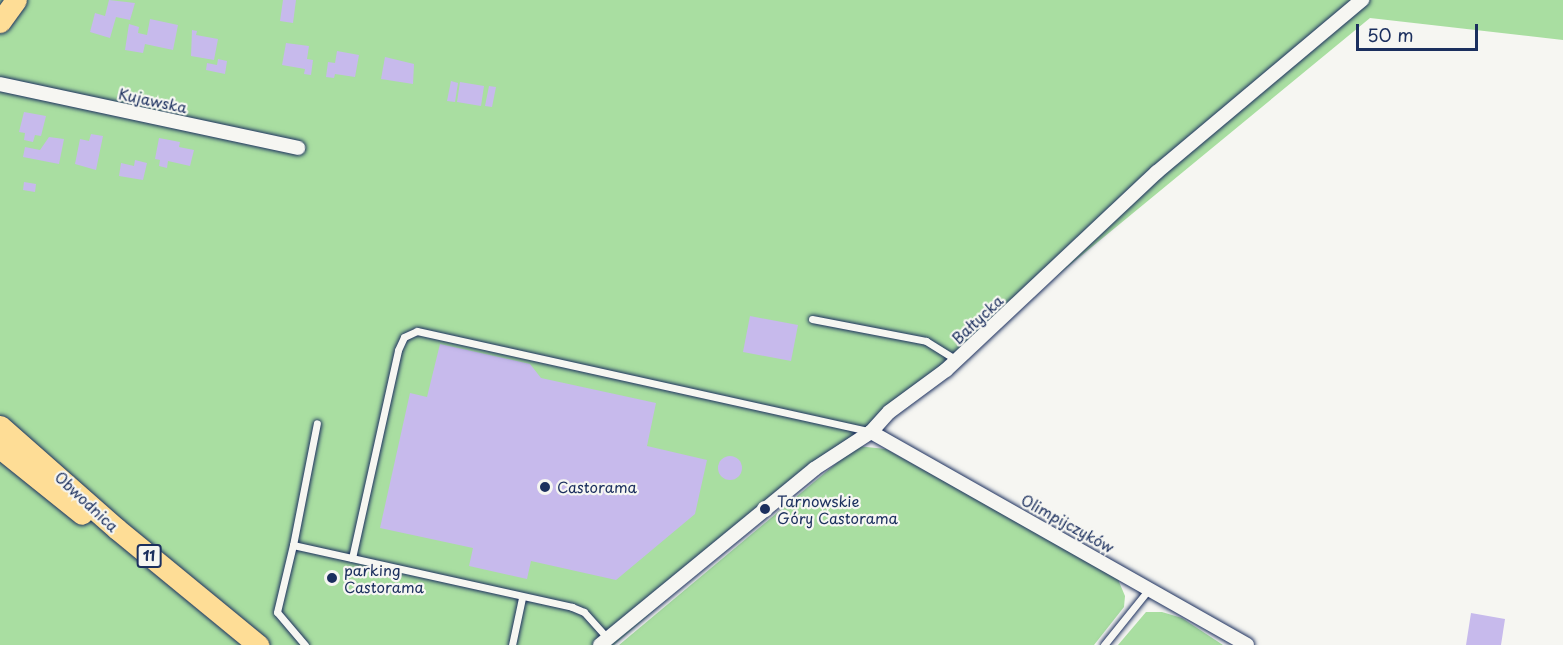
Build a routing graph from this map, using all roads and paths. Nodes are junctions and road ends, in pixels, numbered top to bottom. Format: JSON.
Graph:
{"nodes":[{"id":1,"x":16,"y":0,"type":"edge"},
{"id":2,"x":1362,"y":0,"type":"edge"},
{"id":3,"x":0,"y":22,"type":"edge"},
{"id":4,"x":0,"y":84,"type":"edge"},
{"id":5,"x":298,"y":148,"type":"dead end"},
{"id":6,"x":812,"y":319,"type":"dead end"},
{"id":7,"x":957,"y":360,"type":"junction"},
{"id":8,"x":317,"y":423,"type":"dead end"},
{"id":9,"x":0,"y":426,"type":"edge"},
{"id":10,"x":871,"y":432,"type":"junction"},
{"id":11,"x":0,"y":448,"type":"edge"},
{"id":12,"x":292,"y":545,"type":"junction"},
{"id":13,"x":352,"y":558,"type":"junction"},
{"id":14,"x":1150,"y":588,"type":"junction"},
{"id":15,"x":522,"y":598,"type":"junction"},
{"id":16,"x":604,"y":642,"type":"edge"},
{"id":17,"x":243,"y":645,"type":"edge"},
{"id":18,"x":258,"y":645,"type":"edge"},
{"id":19,"x":306,"y":645,"type":"edge"},
{"id":20,"x":512,"y":645,"type":"edge"},
{"id":21,"x":1104,"y":645,"type":"edge"},
{"id":22,"x":1247,"y":645,"type":"edge"}],
"edges":[{"from":1,"to":3,"type":"main road"},
{"from":2,"to":7,"type":"street","name":"Bałtycka"},
{"from":4,"to":5,"type":"street","name":"Kujawska"},
{"from":6,"to":7,"type":"lane"},
{"from":7,"to":10,"type":"street","name":"Bałtycka"},
{"from":8,"to":12,"type":"lane"},
{"from":9,"to":18,"type":"main road","name":"Obwodnica","number":"11"},
{"from":10,"to":13,"type":"lane"},
{"from":10,"to":14,"type":"street","name":"Olimpijczyków"},
{"from":10,"to":16,"type":"street","name":"Bałtycka"},
{"from":11,"to":17,"type":"main road","name":"Obwodnica","number":"11"},
{"from":12,"to":13,"type":"lane"},
{"from":12,"to":19,"type":"lane"},
{"from":13,"to":15,"type":"lane"},
{"from":14,"to":21,"type":"lane"},
{"from":14,"to":22,"type":"street","name":"Olimpijczyków"},
{"from":15,"to":16,"type":"lane"},
{"from":15,"to":20,"type":"lane"}]}
